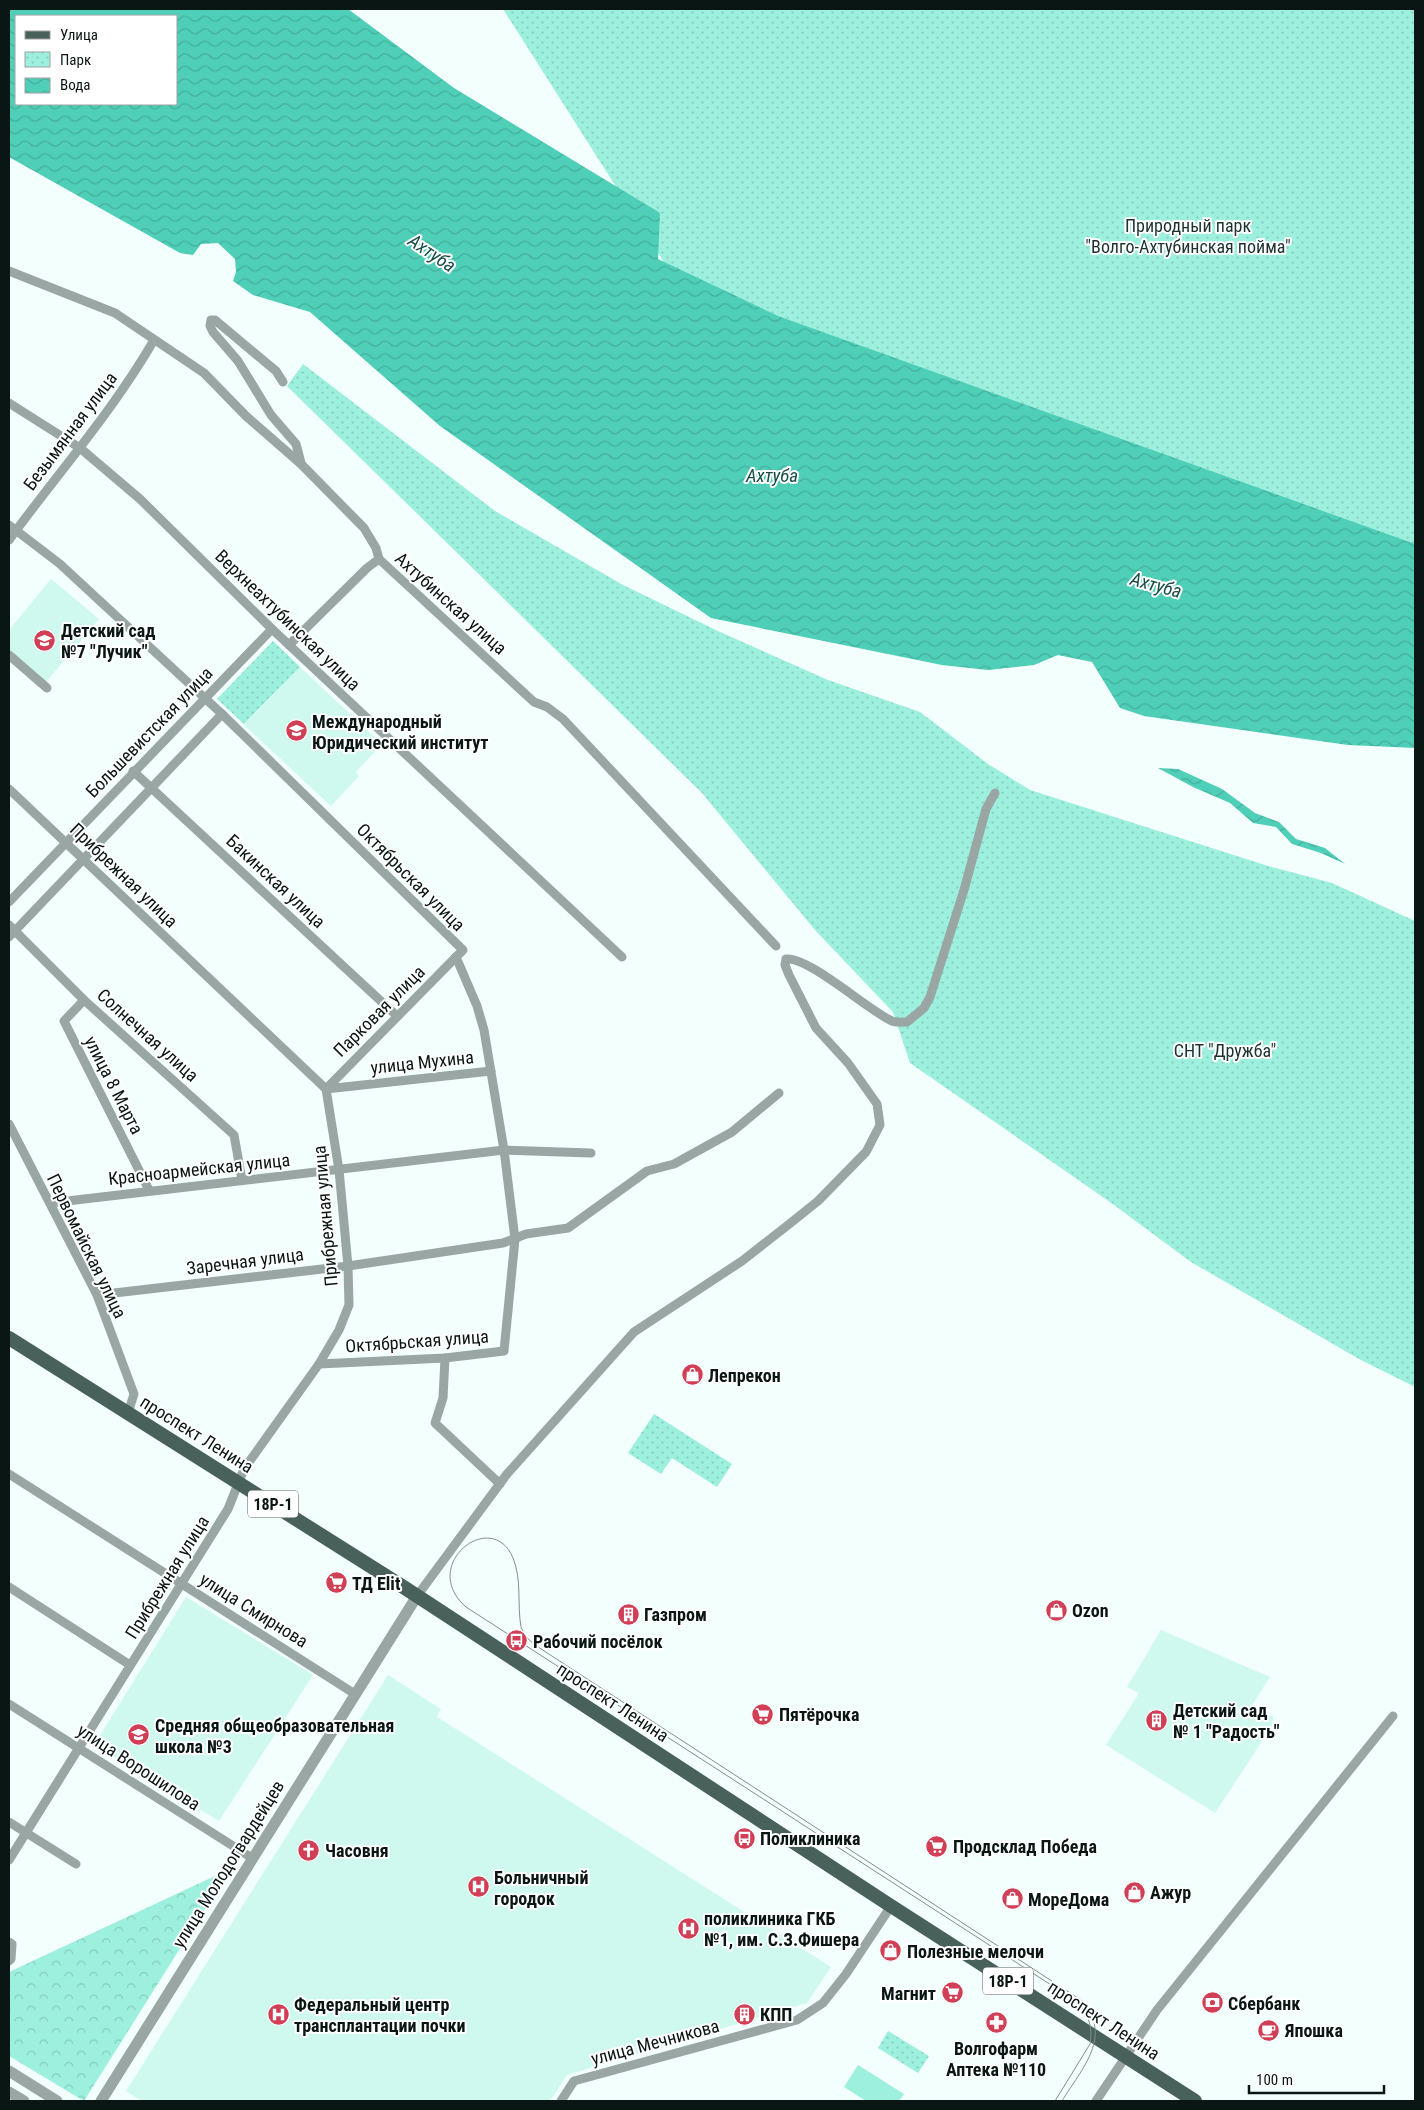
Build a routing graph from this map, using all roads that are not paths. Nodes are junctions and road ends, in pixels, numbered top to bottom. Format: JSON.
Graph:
{"nodes":[{"id":1,"x":9,"y":271,"type":"edge"},
{"id":2,"x":154,"y":340,"type":"junction"},
{"id":3,"x":283,"y":382,"type":"dead end"},
{"id":4,"x":9,"y":403,"type":"edge"},
{"id":5,"x":80,"y":448,"type":"junction"},
{"id":6,"x":301,"y":464,"type":"junction"},
{"id":7,"x":13,"y":527,"type":"edge"},
{"id":8,"x":9,"y":540,"type":"edge"},
{"id":9,"x":379,"y":559,"type":"junction"},
{"id":10,"x":272,"y":629,"type":"junction"},
{"id":11,"x":289,"y":645,"type":"junction"},
{"id":12,"x":9,"y":655,"type":"edge"},
{"id":13,"x":47,"y":688,"type":"dead end"},
{"id":14,"x":205,"y":698,"type":"junction"},
{"id":15,"x":222,"y":714,"type":"junction"},
{"id":16,"x":133,"y":771,"type":"junction"},
{"id":17,"x":151,"y":786,"type":"junction"},
{"id":18,"x":9,"y":789,"type":"edge"},
{"id":19,"x":995,"y":793,"type":"dead end"},
{"id":20,"x":66,"y":842,"type":"junction"},
{"id":21,"x":84,"y":859,"type":"junction"},
{"id":22,"x":9,"y":902,"type":"edge"},
{"id":23,"x":11,"y":931,"type":"edge"},
{"id":24,"x":776,"y":946,"type":"dead end"},
{"id":25,"x":456,"y":956,"type":"junction"},
{"id":26,"x":622,"y":957,"type":"dead end"},
{"id":27,"x":84,"y":1000,"type":"junction"},
{"id":28,"x":396,"y":1016,"type":"junction"},
{"id":29,"x":491,"y":1071,"type":"junction"},
{"id":30,"x":326,"y":1089,"type":"junction"},
{"id":31,"x":779,"y":1093,"type":"dead end"},
{"id":32,"x":9,"y":1124,"type":"edge"},
{"id":33,"x":504,"y":1150,"type":"junction"},
{"id":34,"x":591,"y":1153,"type":"dead end"},
{"id":35,"x":339,"y":1170,"type":"junction"},
{"id":36,"x":242,"y":1180,"type":"junction"},
{"id":37,"x":148,"y":1190,"type":"junction"},
{"id":38,"x":50,"y":1203,"type":"junction"},
{"id":39,"x":515,"y":1239,"type":"junction"},
{"id":40,"x":348,"y":1266,"type":"junction"},
{"id":41,"x":97,"y":1295,"type":"junction"},
{"id":42,"x":9,"y":1338,"type":"edge"},
{"id":43,"x":445,"y":1358,"type":"junction"},
{"id":44,"x":319,"y":1364,"type":"junction"},
{"id":45,"x":128,"y":1413,"type":"junction"},
{"id":46,"x":9,"y":1474,"type":"edge"},
{"id":47,"x":240,"y":1483,"type":"junction"},
{"id":48,"x":500,"y":1484,"type":"junction"},
{"id":49,"x":183,"y":1584,"type":"junction"},
{"id":50,"x":9,"y":1587,"type":"edge"},
{"id":51,"x":417,"y":1596,"type":"junction"},
{"id":52,"x":130,"y":1666,"type":"junction"},
{"id":53,"x":355,"y":1694,"type":"junction"},
{"id":54,"x":9,"y":1704,"type":"edge"},
{"id":55,"x":1393,"y":1716,"type":"dead end"},
{"id":56,"x":79,"y":1748,"type":"junction"},
{"id":57,"x":9,"y":1822,"type":"edge"},
{"id":58,"x":26,"y":1833,"type":"junction"},
{"id":59,"x":252,"y":1858,"type":"junction"},
{"id":60,"x":9,"y":1860,"type":"edge"},
{"id":61,"x":76,"y":1864,"type":"dead end"},
{"id":62,"x":891,"y":1906,"type":"junction"},
{"id":63,"x":9,"y":1942,"type":"edge"},
{"id":64,"x":10,"y":1960,"type":"edge"},
{"id":65,"x":1125,"y":2056,"type":"junction"},
{"id":66,"x":9,"y":2071,"type":"edge"},
{"id":67,"x":9,"y":2092,"type":"edge"},
{"id":68,"x":24,"y":2101,"type":"edge"},
{"id":69,"x":56,"y":2101,"type":"edge"},
{"id":70,"x":101,"y":2101,"type":"edge"},
{"id":71,"x":561,"y":2101,"type":"edge"},
{"id":72,"x":1096,"y":2101,"type":"edge"},
{"id":73,"x":1195,"y":2101,"type":"edge"}],
"edges":[{"from":1,"to":2,"type":"street","name":"Ахтубинская улица"},
{"from":2,"to":5,"type":"street","name":"Безымянная улица"},
{"from":2,"to":6,"type":"street","name":"Ахтубинская улица"},
{"from":3,"to":6,"type":"street"},
{"from":4,"to":5,"type":"street","name":"Верхнеахтубинская улица"},
{"from":5,"to":7,"type":"street","name":"Безымянная улица"},
{"from":5,"to":10,"type":"street","name":"Верхнеахтубинская улица"},
{"from":6,"to":9,"type":"street","name":"Ахтубинская улица"},
{"from":7,"to":8,"type":"street","name":"Безымянная улица"},
{"from":7,"to":14,"type":"street","name":"Октябрьская улица"},
{"from":9,"to":11,"type":"street"},
{"from":9,"to":24,"type":"street","name":"Ахтубинская улица"},
{"from":10,"to":11,"type":"street","name":"Верхнеахтубинская улица"},
{"from":10,"to":14,"type":"street","name":"Большевистская улица"},
{"from":11,"to":26,"type":"street","name":"Верхнеахтубинская улица"},
{"from":12,"to":13,"type":"street"},
{"from":14,"to":15,"type":"street","name":"Октябрьская улица"},
{"from":14,"to":16,"type":"street","name":"Большевистская улица"},
{"from":15,"to":17,"type":"street"},
{"from":15,"to":25,"type":"street","name":"Октябрьская улица"},
{"from":16,"to":17,"type":"street","name":"Бакинская улица"},
{"from":16,"to":20,"type":"street","name":"Большевистская улица"},
{"from":17,"to":21,"type":"street"},
{"from":17,"to":28,"type":"street","name":"Бакинская улица"},
{"from":18,"to":20,"type":"street","name":"Прибрежная улица"},
{"from":19,"to":48,"type":"street","name":"улица Молодогвардейцев"},
{"from":20,"to":21,"type":"street","name":"Прибрежная улица"},
{"from":20,"to":22,"type":"street","name":"Большевистская улица"},
{"from":21,"to":23,"type":"street"},
{"from":21,"to":30,"type":"street","name":"Прибрежная улица"},
{"from":23,"to":27,"type":"street","name":"Солнечная улица"},
{"from":25,"to":28,"type":"street","name":"Парковая улица"},
{"from":25,"to":29,"type":"street","name":"Октябрьская улица"},
{"from":27,"to":36,"type":"street","name":"Солнечная улица"},
{"from":27,"to":37,"type":"street","name":"улица 8 Марта"},
{"from":28,"to":30,"type":"street","name":"Парковая улица"},
{"from":29,"to":30,"type":"street","name":"улица Мухина"},
{"from":29,"to":33,"type":"street","name":"Октябрьская улица"},
{"from":30,"to":35,"type":"street","name":"Прибрежная улица"},
{"from":31,"to":39,"type":"street","name":"Заречная улица"},
{"from":32,"to":38,"type":"street","name":"Первомайская улица"},
{"from":33,"to":34,"type":"street","name":"Красноармейская улица"},
{"from":33,"to":35,"type":"street","name":"Красноармейская улица"},
{"from":33,"to":39,"type":"street","name":"Октябрьская улица"},
{"from":35,"to":36,"type":"street","name":"Красноармейская улица"},
{"from":35,"to":40,"type":"street","name":"Прибрежная улица"},
{"from":36,"to":37,"type":"street","name":"Красноармейская улица"},
{"from":37,"to":38,"type":"street","name":"Красноармейская улица"},
{"from":38,"to":41,"type":"street","name":"Первомайская улица"},
{"from":39,"to":40,"type":"street","name":"Заречная улица"},
{"from":39,"to":43,"type":"street","name":"Октябрьская улица"},
{"from":40,"to":41,"type":"street","name":"Заречная улица"},
{"from":40,"to":44,"type":"street","name":"Прибрежная улица"},
{"from":41,"to":45,"type":"street","name":"Первомайская улица"},
{"from":42,"to":45,"type":"main road","name":"проспект Ленина","number":"18Р-1"},
{"from":43,"to":44,"type":"street","name":"Октябрьская улица"},
{"from":43,"to":48,"type":"street"},
{"from":44,"to":47,"type":"street","name":"Прибрежная улица"},
{"from":45,"to":47,"type":"main road","name":"проспект Ленина","number":"18Р-1"},
{"from":46,"to":49,"type":"street","name":"улица Смирнова"},
{"from":47,"to":49,"type":"street","name":"Прибрежная улица"},
{"from":47,"to":51,"type":"main road","name":"проспект Ленина","number":"18Р-1"},
{"from":48,"to":51,"type":"street","name":"улица Молодогвардейцев"},
{"from":49,"to":52,"type":"street","name":"Прибрежная улица"},
{"from":49,"to":53,"type":"street","name":"улица Смирнова"},
{"from":50,"to":52,"type":"street"},
{"from":51,"to":53,"type":"street","name":"улица Молодогвардейцев"},
{"from":51,"to":62,"type":"main road","name":"проспект Ленина","number":"18Р-1"},
{"from":52,"to":56,"type":"street","name":"Прибрежная улица"},
{"from":53,"to":59,"type":"street","name":"улица Молодогвардейцев"},
{"from":54,"to":56,"type":"street","name":"улица Ворошилова"},
{"from":55,"to":65,"type":"street"},
{"from":56,"to":58,"type":"street","name":"Прибрежная улица"},
{"from":56,"to":59,"type":"street","name":"улица Ворошилова"},
{"from":57,"to":58,"type":"street"},
{"from":58,"to":60,"type":"street","name":"Прибрежная улица"},
{"from":58,"to":61,"type":"street"},
{"from":59,"to":70,"type":"street","name":"улица Молодогвардейцев"},
{"from":62,"to":65,"type":"main road","name":"проспект Ленина","number":"18Р-1"},
{"from":62,"to":71,"type":"street","name":"улица Мечникова"},
{"from":63,"to":64,"type":"street"},
{"from":65,"to":72,"type":"street"},
{"from":65,"to":73,"type":"main road","name":"проспект Ленина","number":"18Р-1"},
{"from":66,"to":69,"type":"street"},
{"from":67,"to":68,"type":"street"}]}
